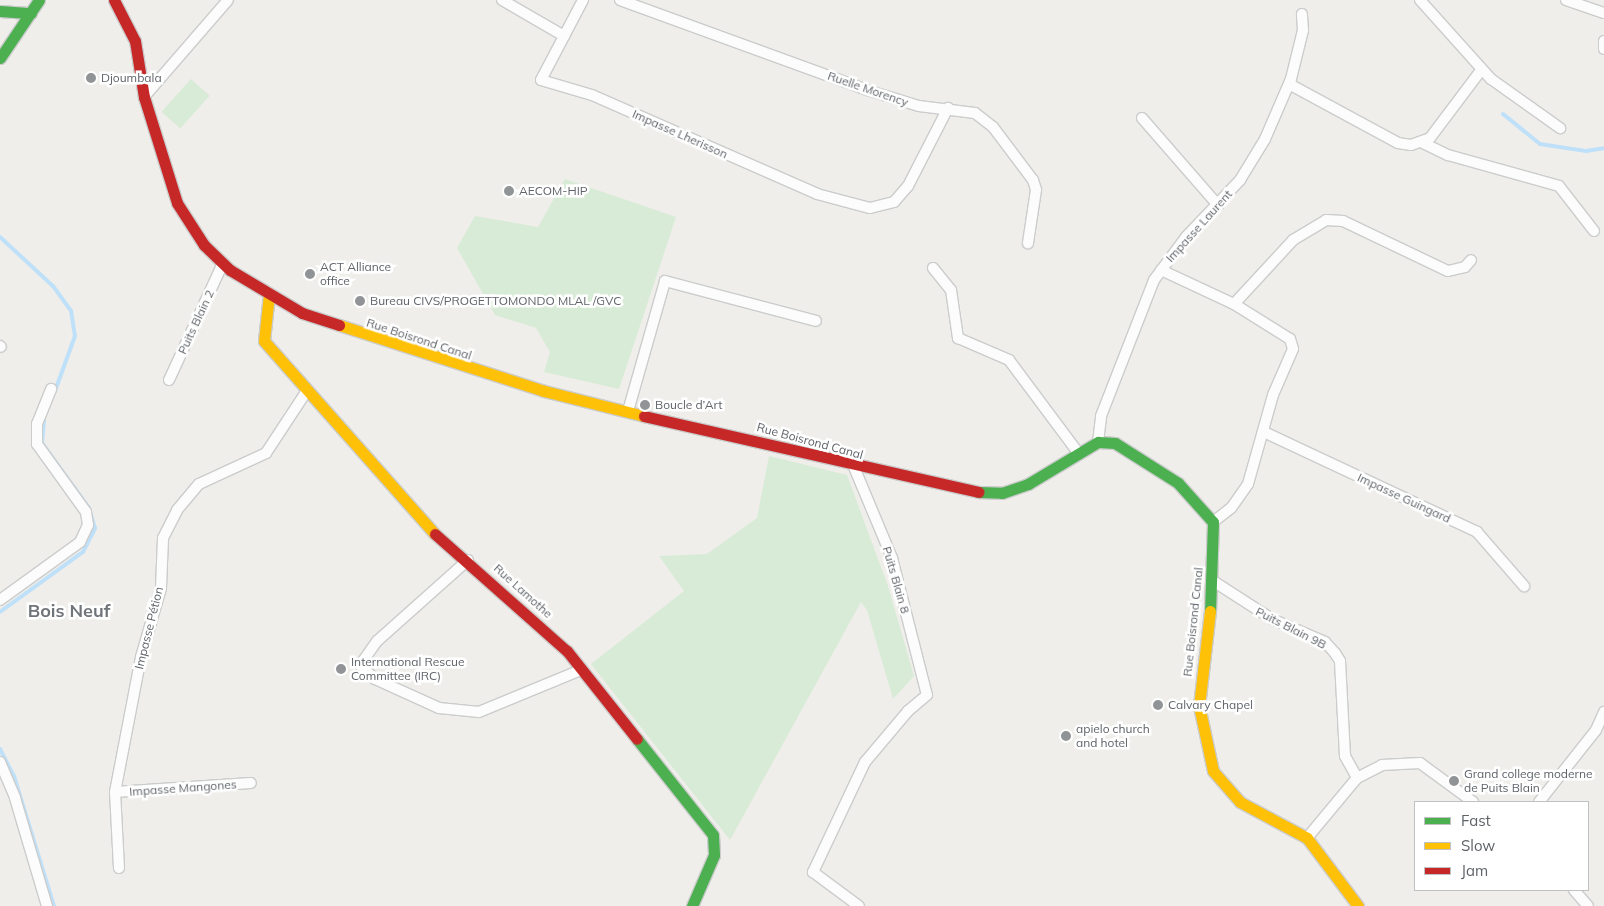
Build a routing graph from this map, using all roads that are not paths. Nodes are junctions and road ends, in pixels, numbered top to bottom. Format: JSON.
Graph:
{"nodes":[{"id":1,"x":39,"y":0,"type":"edge"},
{"id":2,"x":114,"y":0,"type":"edge"},
{"id":3,"x":228,"y":0,"type":"edge"},
{"id":4,"x":583,"y":0,"type":"edge"},
{"id":5,"x":620,"y":0,"type":"edge"},
{"id":6,"x":1420,"y":0,"type":"edge"},
{"id":7,"x":1566,"y":0,"type":"edge"},
{"id":8,"x":508,"y":2,"type":"edge"},
{"id":9,"x":0,"y":12,"type":"edge"},
{"id":10,"x":1604,"y":12,"type":"edge"},
{"id":11,"x":31,"y":13,"type":"junction"},
{"id":12,"x":1302,"y":14,"type":"dead end"},
{"id":13,"x":564,"y":36,"type":"junction"},
{"id":14,"x":1604,"y":41,"type":"edge"},
{"id":15,"x":1604,"y":49,"type":"edge"},
{"id":16,"x":0,"y":58,"type":"edge"},
{"id":17,"x":1482,"y":69,"type":"junction"},
{"id":18,"x":1289,"y":84,"type":"junction"},
{"id":19,"x":144,"y":97,"type":"junction"},
{"id":20,"x":948,"y":108,"type":"junction"},
{"id":21,"x":1142,"y":118,"type":"dead end"},
{"id":22,"x":1560,"y":128,"type":"dead end"},
{"id":23,"x":1424,"y":143,"type":"junction"},
{"id":24,"x":1218,"y":205,"type":"junction"},
{"id":25,"x":1594,"y":230,"type":"dead end"},
{"id":26,"x":1028,"y":243,"type":"dead end"},
{"id":27,"x":1472,"y":260,"type":"dead end"},
{"id":28,"x":223,"y":263,"type":"junction"},
{"id":29,"x":933,"y":268,"type":"dead end"},
{"id":30,"x":1161,"y":270,"type":"junction"},
{"id":31,"x":269,"y":294,"type":"junction"},
{"id":32,"x":1234,"y":304,"type":"junction"},
{"id":33,"x":816,"y":321,"type":"dead end"},
{"id":34,"x":169,"y":380,"type":"dead end"},
{"id":35,"x":51,"y":389,"type":"dead end"},
{"id":36,"x":306,"y":392,"type":"junction"},
{"id":37,"x":628,"y":411,"type":"junction"},
{"id":38,"x":1266,"y":433,"type":"junction"},
{"id":39,"x":1098,"y":442,"type":"junction"},
{"id":40,"x":1079,"y":454,"type":"junction"},
{"id":41,"x":854,"y":467,"type":"junction"},
{"id":42,"x":1213,"y":522,"type":"junction"},
{"id":43,"x":468,"y":560,"type":"junction"},
{"id":44,"x":1213,"y":581,"type":"junction"},
{"id":45,"x":1524,"y":586,"type":"dead end"},
{"id":46,"x":0,"y":600,"type":"edge"},
{"id":47,"x":581,"y":670,"type":"junction"},
{"id":48,"x":1604,"y":712,"type":"edge"},
{"id":49,"x":1600,"y":733,"type":"edge"},
{"id":50,"x":0,"y":762,"type":"edge"},
{"id":51,"x":1357,"y":778,"type":"junction"},
{"id":52,"x":250,"y":783,"type":"dead end"},
{"id":53,"x":115,"y":792,"type":"junction"},
{"id":54,"x":1472,"y":801,"type":"edge"},
{"id":55,"x":1541,"y":801,"type":"edge"},
{"id":56,"x":1307,"y":838,"type":"junction"},
{"id":57,"x":119,"y":868,"type":"dead end"},
{"id":58,"x":1575,"y":891,"type":"edge"},
{"id":59,"x":47,"y":906,"type":"edge"},
{"id":60,"x":692,"y":906,"type":"edge"},
{"id":61,"x":859,"y":906,"type":"edge"},
{"id":62,"x":1358,"y":906,"type":"edge"},
{"id":63,"x":1588,"y":906,"type":"edge"}],
"edges":[{"from":1,"to":11,"type":"street"},
{"from":2,"to":19,"type":"street","name":"Rue Boisrond Canal"},
{"from":3,"to":19,"type":"street"},
{"from":4,"to":13,"type":"street"},
{"from":5,"to":20,"type":"street","name":"Ruelle Morency"},
{"from":6,"to":17,"type":"street"},
{"from":7,"to":10,"type":"street"},
{"from":8,"to":13,"type":"street"},
{"from":9,"to":11,"type":"street"},
{"from":11,"to":16,"type":"street"},
{"from":12,"to":18,"type":"street","name":"Impasse Laurent"},
{"from":13,"to":20,"type":"street","name":"Impasse Lherisson"},
{"from":14,"to":15,"type":"street"},
{"from":17,"to":22,"type":"street"},
{"from":17,"to":23,"type":"street"},
{"from":18,"to":23,"type":"street"},
{"from":18,"to":24,"type":"street","name":"Impasse Laurent"},
{"from":19,"to":28,"type":"street","name":"Rue Boisrond Canal"},
{"from":20,"to":26,"type":"street","name":"Ruelle Morency"},
{"from":21,"to":24,"type":"street"},
{"from":23,"to":25,"type":"street"},
{"from":24,"to":30,"type":"street","name":"Impasse Laurent"},
{"from":27,"to":32,"type":"street"},
{"from":28,"to":31,"type":"street","name":"Rue Boisrond Canal"},
{"from":28,"to":34,"type":"street","name":"Puits Blain 2"},
{"from":29,"to":40,"type":"street"},
{"from":30,"to":32,"type":"street"},
{"from":30,"to":39,"type":"street","name":"Impasse Laurent"},
{"from":31,"to":36,"type":"street","name":"Rue Lamothe"},
{"from":31,"to":37,"type":"street","name":"Rue Boisrond Canal"},
{"from":32,"to":38,"type":"street"},
{"from":33,"to":37,"type":"street"},
{"from":35,"to":46,"type":"street"},
{"from":36,"to":43,"type":"street","name":"Rue Lamothe"},
{"from":36,"to":53,"type":"street","name":"Impasse Pétion"},
{"from":37,"to":41,"type":"street","name":"Rue Boisrond Canal"},
{"from":38,"to":42,"type":"street"},
{"from":38,"to":45,"type":"street","name":"Impasse Guingard"},
{"from":39,"to":40,"type":"street","name":"Rue Boisrond Canal"},
{"from":39,"to":42,"type":"street"},
{"from":40,"to":41,"type":"street","name":"Rue Boisrond Canal"},
{"from":41,"to":61,"type":"street","name":"Puits Blain 8"},
{"from":42,"to":44,"type":"street","name":"Rue Boisrond Canal"},
{"from":43,"to":47,"type":"street","name":"Rue Lamothe"},
{"from":43,"to":47,"type":"street"},
{"from":44,"to":51,"type":"street","name":"Puits Blain 9B"},
{"from":44,"to":56,"type":"street","name":"Rue Boisrond Canal"},
{"from":47,"to":60,"type":"street","name":"Rue Lamothe"},
{"from":48,"to":49,"type":"street"},
{"from":49,"to":55,"type":"street"},
{"from":50,"to":59,"type":"street"},
{"from":51,"to":54,"type":"street"},
{"from":51,"to":56,"type":"street"},
{"from":52,"to":53,"type":"street","name":"Impasse Mangones"},
{"from":53,"to":57,"type":"street","name":"Impasse Pétion"},
{"from":56,"to":62,"type":"street","name":"Rue Boisrond Canal"},
{"from":58,"to":63,"type":"street"}]}
